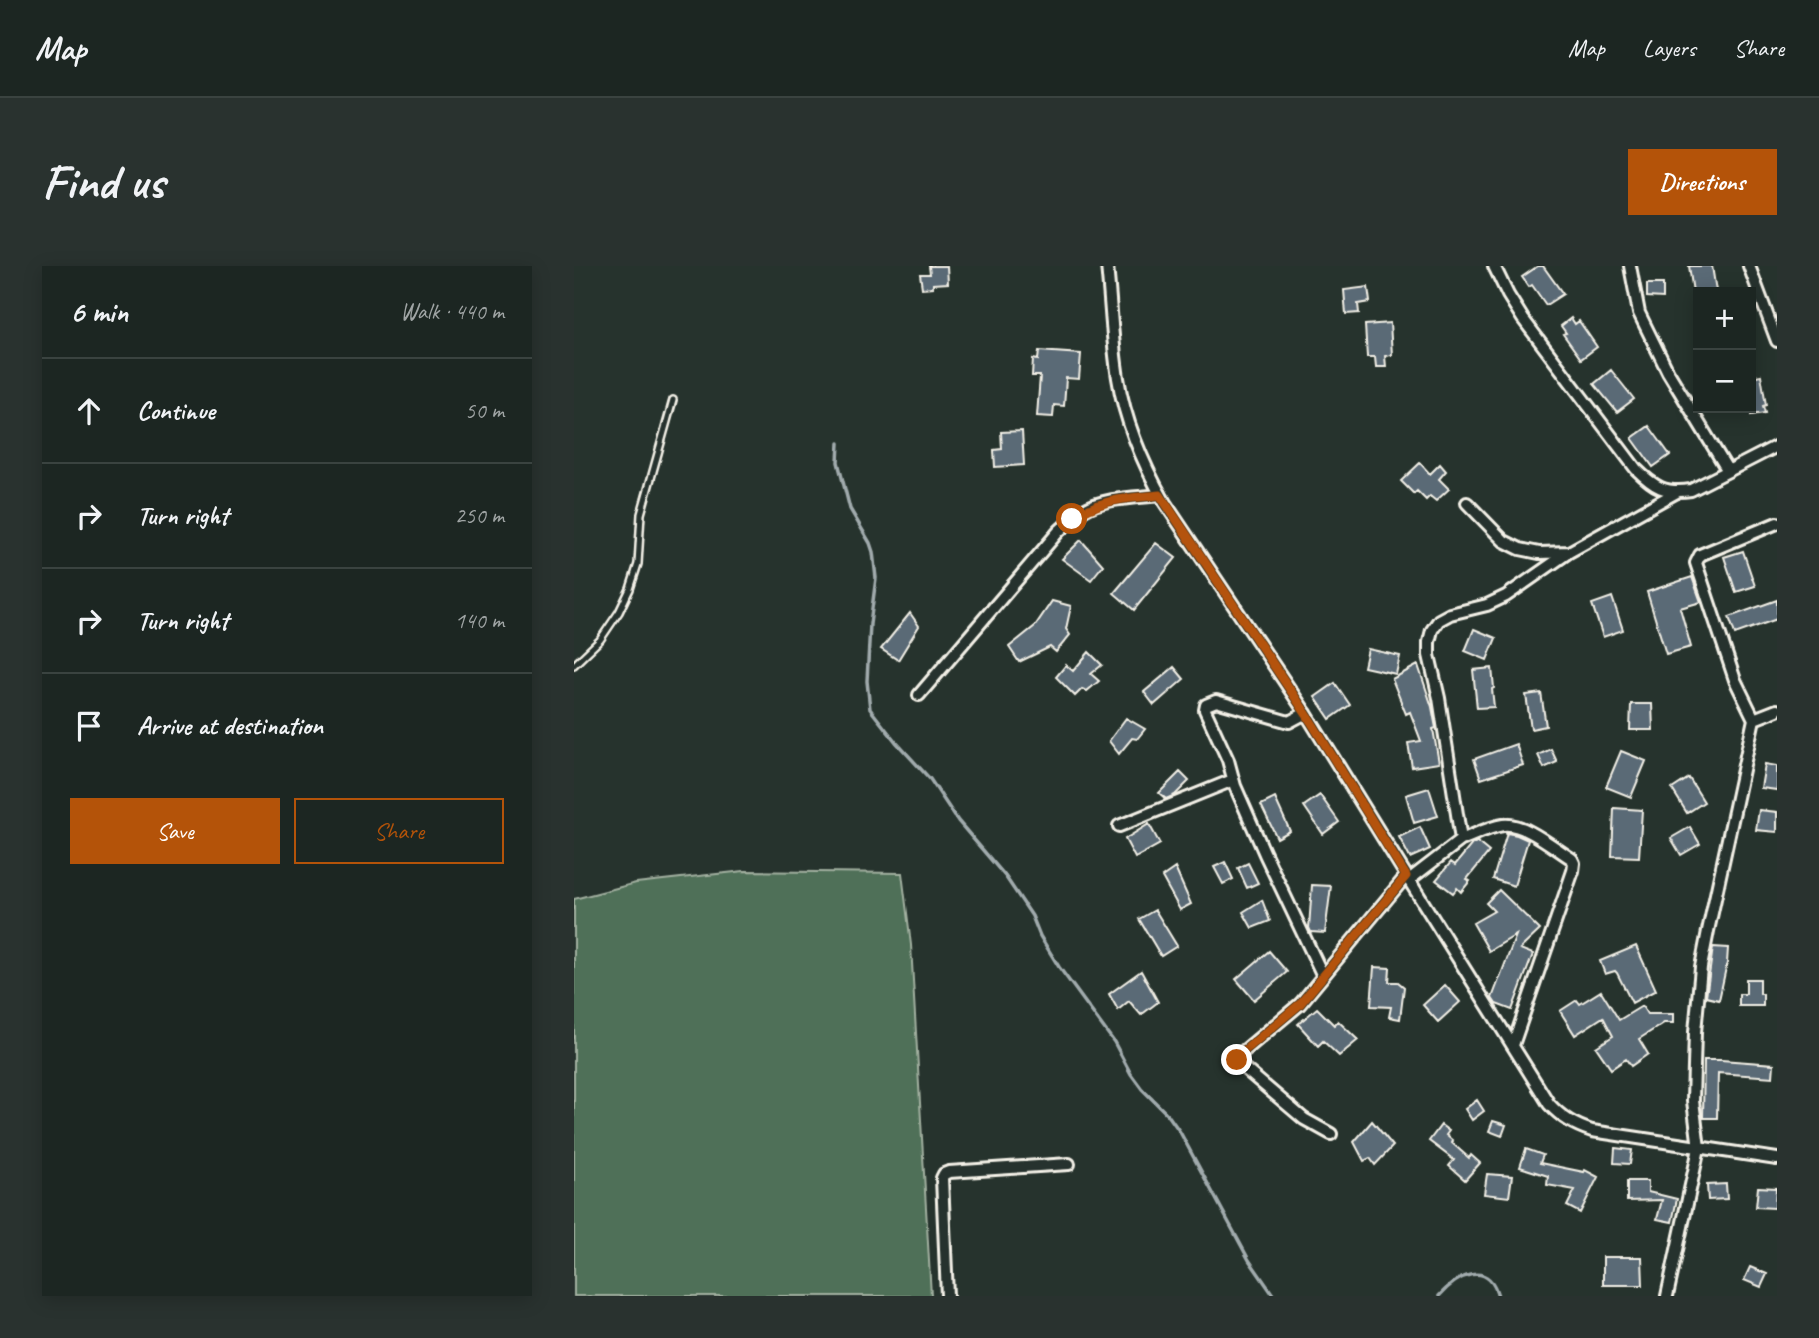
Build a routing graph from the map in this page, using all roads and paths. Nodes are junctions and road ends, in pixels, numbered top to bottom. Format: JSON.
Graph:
{"nodes":[{"id":1,"x":1107,"y":266,"type":"edge"},
{"id":2,"x":1494,"y":266,"type":"edge"},
{"id":3,"x":1630,"y":266,"type":"edge"},
{"id":4,"x":1749,"y":266,"type":"edge"},
{"id":5,"x":1777,"y":341,"type":"edge"},
{"id":6,"x":673,"y":400,"type":"dead end"},
{"id":7,"x":1777,"y":446,"type":"edge"},
{"id":8,"x":1728,"y":471,"type":"junction"},
{"id":9,"x":1677,"y":492,"type":"junction"},
{"id":10,"x":1160,"y":495,"type":"junction"},
{"id":11,"x":1467,"y":503,"type":"dead end"},
{"id":12,"x":1777,"y":523,"type":"edge"},
{"id":13,"x":1569,"y":552,"type":"junction"},
{"id":14,"x":574,"y":665,"type":"edge"},
{"id":15,"x":919,"y":695,"type":"dead end"},
{"id":16,"x":1777,"y":710,"type":"edge"},
{"id":17,"x":1306,"y":713,"type":"junction"},
{"id":18,"x":1754,"y":719,"type":"junction"},
{"id":19,"x":1233,"y":780,"type":"junction"},
{"id":20,"x":1119,"y":826,"type":"dead end"},
{"id":21,"x":1461,"y":839,"type":"junction"},
{"id":22,"x":1407,"y":878,"type":"junction"},
{"id":23,"x":1323,"y":976,"type":"junction"},
{"id":24,"x":1513,"y":1045,"type":"junction"},
{"id":25,"x":1331,"y":1134,"type":"dead end"},
{"id":26,"x":1699,"y":1148,"type":"junction"},
{"id":27,"x":1777,"y":1160,"type":"edge"},
{"id":28,"x":1069,"y":1164,"type":"dead end"},
{"id":29,"x":947,"y":1296,"type":"edge"},
{"id":30,"x":1667,"y":1296,"type":"edge"}],
"edges":[{"from":1,"to":10,"type":"street"},
{"from":2,"to":9,"type":"street"},
{"from":3,"to":8,"type":"street"},
{"from":4,"to":5,"type":"street"},
{"from":6,"to":14,"type":"lane"},
{"from":7,"to":8,"type":"street"},
{"from":8,"to":9,"type":"street"},
{"from":9,"to":13,"type":"street"},
{"from":10,"to":15,"type":"street"},
{"from":10,"to":17,"type":"street"},
{"from":11,"to":13,"type":"street"},
{"from":12,"to":18,"type":"street"},
{"from":13,"to":21,"type":"street"},
{"from":16,"to":18,"type":"street"},
{"from":17,"to":19,"type":"street"},
{"from":17,"to":22,"type":"street"},
{"from":18,"to":26,"type":"street"},
{"from":19,"to":20,"type":"street"},
{"from":19,"to":23,"type":"street"},
{"from":21,"to":22,"type":"street"},
{"from":21,"to":24,"type":"street"},
{"from":22,"to":23,"type":"street"},
{"from":22,"to":24,"type":"street"},
{"from":23,"to":25,"type":"street"},
{"from":24,"to":26,"type":"street"},
{"from":26,"to":27,"type":"street"},
{"from":26,"to":30,"type":"street"},
{"from":28,"to":29,"type":"street"}]}
